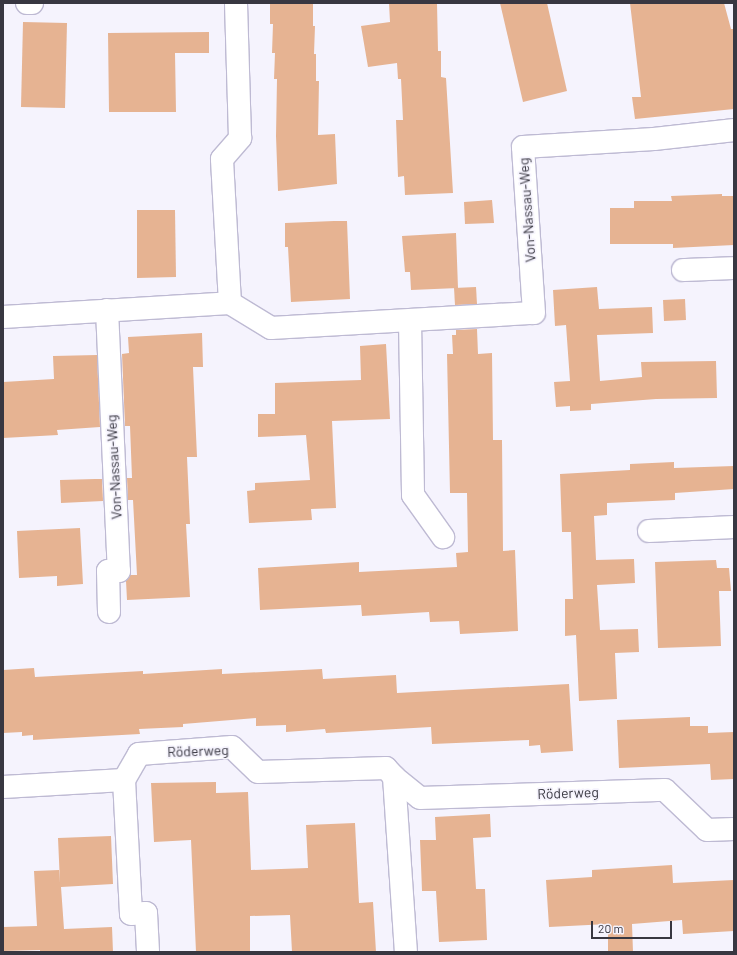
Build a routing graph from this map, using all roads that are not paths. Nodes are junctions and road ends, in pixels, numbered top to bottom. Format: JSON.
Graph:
{"nodes":[{"id":1,"x":27,"y":3,"type":"edge"},
{"id":2,"x":32,"y":3,"type":"edge"},
{"id":3,"x":236,"y":3,"type":"edge"},
{"id":4,"x":734,"y":130,"type":"edge"},
{"id":5,"x":734,"y":268,"type":"edge"},
{"id":6,"x":683,"y":270,"type":"dead end"},
{"id":7,"x":230,"y":303,"type":"junction"},
{"id":8,"x":107,"y":310,"type":"junction"},
{"id":9,"x":3,"y":317,"type":"edge"},
{"id":10,"x":410,"y":321,"type":"junction"},
{"id":11,"x":734,"y":527,"type":"edge"},
{"id":12,"x":649,"y":530,"type":"dead end"},
{"id":13,"x":443,"y":537,"type":"dead end"},
{"id":14,"x":109,"y":612,"type":"dead end"},
{"id":15,"x":394,"y":777,"type":"junction"},
{"id":16,"x":124,"y":780,"type":"junction"},
{"id":17,"x":3,"y":787,"type":"edge"},
{"id":18,"x":734,"y":829,"type":"edge"},
{"id":19,"x":148,"y":952,"type":"edge"},
{"id":20,"x":406,"y":952,"type":"edge"}],
"edges":[{"from":1,"to":2,"type":"street"},
{"from":3,"to":7,"type":"street"},
{"from":4,"to":10,"type":"street","name":"Von-Nassau-Weg"},
{"from":5,"to":6,"type":"street"},
{"from":7,"to":8,"type":"street"},
{"from":7,"to":10,"type":"street","name":"Von-Nassau-Weg"},
{"from":8,"to":9,"type":"street"},
{"from":8,"to":14,"type":"street","name":"Von-Nassau-Weg"},
{"from":10,"to":13,"type":"street"},
{"from":11,"to":12,"type":"street"},
{"from":15,"to":16,"type":"street","name":"Röderweg"},
{"from":15,"to":18,"type":"street","name":"Röderweg"},
{"from":15,"to":20,"type":"street"},
{"from":16,"to":17,"type":"street"},
{"from":16,"to":19,"type":"street"}]}
